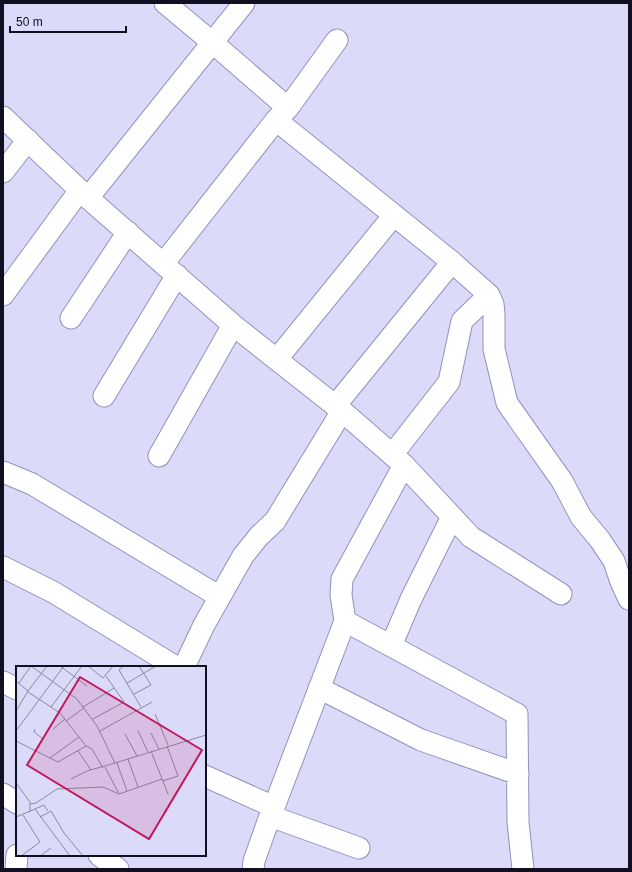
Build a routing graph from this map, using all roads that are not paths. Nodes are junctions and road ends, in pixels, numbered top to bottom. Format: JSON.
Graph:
{"nodes":[{"id":1,"x":165,"y":3,"type":"edge"},
{"id":2,"x":244,"y":3,"type":"edge"},
{"id":3,"x":337,"y":40,"type":"dead end"},
{"id":4,"x":213,"y":43,"type":"junction"},
{"id":5,"x":282,"y":114,"type":"junction"},
{"id":6,"x":3,"y":117,"type":"edge"},
{"id":7,"x":28,"y":140,"type":"junction"},
{"id":8,"x":3,"y":172,"type":"edge"},
{"id":9,"x":84,"y":194,"type":"junction"},
{"id":10,"x":394,"y":215,"type":"junction"},
{"id":11,"x":128,"y":232,"type":"junction"},
{"id":12,"x":452,"y":262,"type":"junction"},
{"id":13,"x":170,"y":270,"type":"junction"},
{"id":14,"x":3,"y":295,"type":"edge"},
{"id":15,"x":489,"y":295,"type":"junction"},
{"id":16,"x":71,"y":318,"type":"dead end"},
{"id":17,"x":233,"y":325,"type":"junction"},
{"id":18,"x":276,"y":359,"type":"junction"},
{"id":19,"x":104,"y":396,"type":"dead end"},
{"id":20,"x":338,"y":409,"type":"junction"},
{"id":21,"x":159,"y":456,"type":"dead end"},
{"id":22,"x":398,"y":460,"type":"junction"},
{"id":23,"x":3,"y":472,"type":"edge"},
{"id":24,"x":452,"y":517,"type":"junction"},
{"id":25,"x":3,"y":567,"type":"edge"},
{"id":26,"x":561,"y":594,"type":"dead end"},
{"id":27,"x":220,"y":597,"type":"junction"},
{"id":28,"x":629,"y":599,"type":"edge"},
{"id":29,"x":345,"y":621,"type":"junction"},
{"id":30,"x":391,"y":646,"type":"junction"},
{"id":31,"x":174,"y":666,"type":"edge"},
{"id":32,"x":184,"y":666,"type":"edge"},
{"id":33,"x":3,"y":682,"type":"edge"},
{"id":34,"x":16,"y":688,"type":"edge"},
{"id":35,"x":319,"y":688,"type":"junction"},
{"id":36,"x":518,"y":774,"type":"junction"},
{"id":37,"x":206,"y":777,"type":"edge"},
{"id":38,"x":3,"y":794,"type":"edge"},
{"id":39,"x":16,"y":802,"type":"edge"},
{"id":40,"x":272,"y":812,"type":"junction"},
{"id":41,"x":359,"y":848,"type":"dead end"},
{"id":42,"x":17,"y":856,"type":"edge"},
{"id":43,"x":100,"y":856,"type":"edge"},
{"id":44,"x":124,"y":856,"type":"edge"},
{"id":45,"x":16,"y":869,"type":"edge"},
{"id":46,"x":118,"y":869,"type":"edge"},
{"id":47,"x":123,"y":869,"type":"edge"},
{"id":48,"x":253,"y":869,"type":"edge"},
{"id":49,"x":523,"y":869,"type":"edge"}],
"edges":[{"from":1,"to":4,"type":"street"},
{"from":2,"to":4,"type":"street"},
{"from":3,"to":5,"type":"street"},
{"from":4,"to":5,"type":"street"},
{"from":4,"to":9,"type":"street"},
{"from":5,"to":10,"type":"street"},
{"from":5,"to":13,"type":"street"},
{"from":6,"to":7,"type":"street"},
{"from":7,"to":8,"type":"street"},
{"from":7,"to":9,"type":"street"},
{"from":9,"to":11,"type":"street"},
{"from":9,"to":14,"type":"street"},
{"from":10,"to":12,"type":"street"},
{"from":10,"to":18,"type":"street"},
{"from":11,"to":13,"type":"street"},
{"from":11,"to":16,"type":"street"},
{"from":12,"to":15,"type":"street"},
{"from":12,"to":20,"type":"street"},
{"from":13,"to":17,"type":"street"},
{"from":13,"to":19,"type":"street"},
{"from":15,"to":22,"type":"street"},
{"from":15,"to":28,"type":"street"},
{"from":17,"to":18,"type":"street"},
{"from":17,"to":21,"type":"street"},
{"from":18,"to":20,"type":"street"},
{"from":20,"to":22,"type":"street"},
{"from":20,"to":27,"type":"street"},
{"from":22,"to":24,"type":"street"},
{"from":22,"to":29,"type":"street"},
{"from":23,"to":27,"type":"street"},
{"from":24,"to":26,"type":"street"},
{"from":24,"to":30,"type":"street"},
{"from":25,"to":31,"type":"street"},
{"from":27,"to":32,"type":"street"},
{"from":29,"to":30,"type":"street"},
{"from":29,"to":35,"type":"street"},
{"from":30,"to":36,"type":"street"},
{"from":33,"to":34,"type":"street"},
{"from":35,"to":36,"type":"street"},
{"from":35,"to":40,"type":"street"},
{"from":36,"to":49,"type":"street"},
{"from":37,"to":40,"type":"street"},
{"from":38,"to":39,"type":"street"},
{"from":40,"to":41,"type":"street"},
{"from":40,"to":48,"type":"street"},
{"from":42,"to":45,"type":"street"},
{"from":43,"to":46,"type":"street"},
{"from":44,"to":47,"type":"street"}]}
